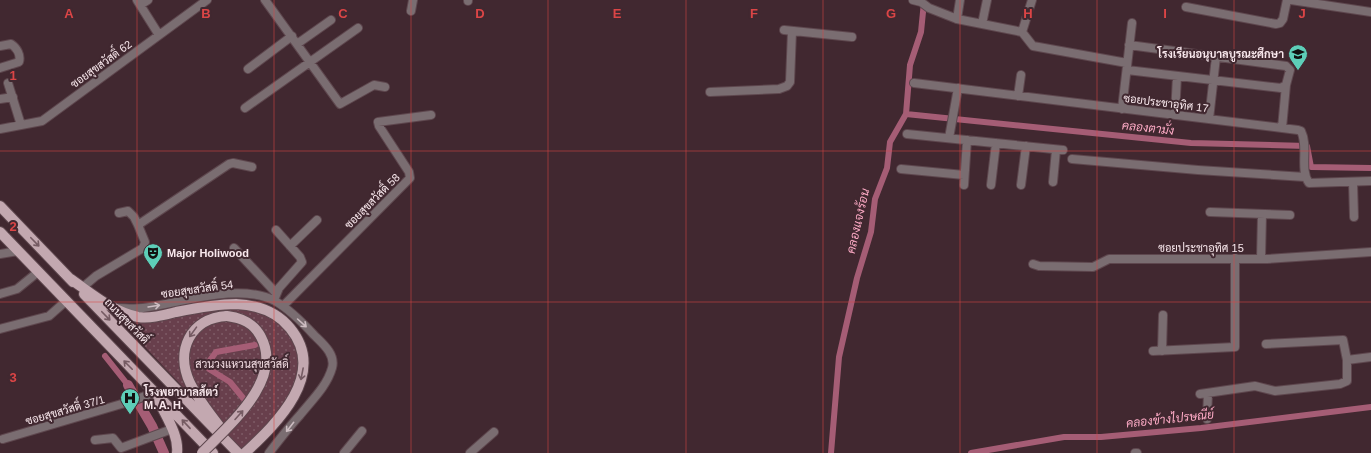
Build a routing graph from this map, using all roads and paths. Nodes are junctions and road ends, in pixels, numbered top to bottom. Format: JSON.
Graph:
{"nodes":[{"id":1,"x":148,"y":0,"type":"edge"},
{"id":2,"x":207,"y":0,"type":"edge"},
{"id":3,"x":264,"y":0,"type":"edge"},
{"id":4,"x":413,"y":0,"type":"edge"},
{"id":5,"x":960,"y":0,"type":"edge"},
{"id":6,"x":987,"y":0,"type":"edge"},
{"id":7,"x":1032,"y":0,"type":"edge"},
{"id":8,"x":1287,"y":0,"type":"edge"},
{"id":9,"x":1291,"y":0,"type":"edge"},
{"id":10,"x":917,"y":1,"type":"edge"},
{"id":11,"x":139,"y":2,"type":"edge"},
{"id":12,"x":1318,"y":2,"type":"edge"},
{"id":13,"x":1186,"y":7,"type":"dead end"},
{"id":14,"x":411,"y":12,"type":"dead end"},
{"id":15,"x":1371,"y":12,"type":"edge"},
{"id":16,"x":957,"y":19,"type":"junction"},
{"id":17,"x":331,"y":20,"type":"dead end"},
{"id":18,"x":1132,"y":23,"type":"dead end"},
{"id":19,"x":982,"y":24,"type":"junction"},
{"id":20,"x":358,"y":28,"type":"dead end"},
{"id":21,"x":1022,"y":32,"type":"junction"},
{"id":22,"x":159,"y":35,"type":"junction"},
{"id":23,"x":292,"y":36,"type":"junction"},
{"id":24,"x":852,"y":37,"type":"dead end"},
{"id":25,"x":297,"y":44,"type":"junction"},
{"id":26,"x":1129,"y":45,"type":"junction"},
{"id":27,"x":0,"y":46,"type":"edge"},
{"id":28,"x":1216,"y":57,"type":"junction"},
{"id":29,"x":311,"y":62,"type":"junction"},
{"id":30,"x":1127,"y":67,"type":"junction"},
{"id":31,"x":0,"y":68,"type":"edge"},
{"id":32,"x":248,"y":69,"type":"dead end"},
{"id":33,"x":1021,"y":74,"type":"dead end"},
{"id":34,"x":1178,"y":76,"type":"junction"},
{"id":35,"x":1214,"y":80,"type":"junction"},
{"id":36,"x":8,"y":83,"type":"dead end"},
{"id":37,"x":914,"y":83,"type":"dead end"},
{"id":38,"x":1286,"y":85,"type":"junction"},
{"id":39,"x":385,"y":87,"type":"dead end"},
{"id":40,"x":958,"y":88,"type":"junction"},
{"id":41,"x":710,"y":92,"type":"dead end"},
{"id":42,"x":1018,"y":96,"type":"junction"},
{"id":43,"x":13,"y":97,"type":"junction"},
{"id":44,"x":0,"y":99,"type":"edge"},
{"id":45,"x":245,"y":108,"type":"dead end"},
{"id":46,"x":1122,"y":109,"type":"junction"},
{"id":47,"x":431,"y":115,"type":"dead end"},
{"id":48,"x":1174,"y":115,"type":"junction"},
{"id":49,"x":1209,"y":119,"type":"junction"},
{"id":50,"x":21,"y":125,"type":"junction"},
{"id":51,"x":1282,"y":128,"type":"junction"},
{"id":52,"x":0,"y":129,"type":"edge"},
{"id":53,"x":907,"y":134,"type":"dead end"},
{"id":54,"x":949,"y":138,"type":"junction"},
{"id":55,"x":967,"y":140,"type":"junction"},
{"id":56,"x":996,"y":143,"type":"junction"},
{"id":57,"x":1026,"y":146,"type":"junction"},
{"id":58,"x":1072,"y":159,"type":"dead end"},
{"id":59,"x":252,"y":166,"type":"dead end"},
{"id":60,"x":901,"y":169,"type":"dead end"},
{"id":61,"x":964,"y":175,"type":"junction"},
{"id":62,"x":1306,"y":177,"type":"junction"},
{"id":63,"x":1053,"y":182,"type":"dead end"},
{"id":64,"x":1353,"y":182,"type":"junction"},
{"id":65,"x":1371,"y":182,"type":"edge"},
{"id":66,"x":964,"y":185,"type":"dead end"},
{"id":67,"x":991,"y":185,"type":"dead end"},
{"id":68,"x":1021,"y":185,"type":"dead end"},
{"id":69,"x":0,"y":206,"type":"edge"},
{"id":70,"x":1210,"y":212,"type":"dead end"},
{"id":71,"x":119,"y":213,"type":"dead end"},
{"id":72,"x":1262,"y":214,"type":"junction"},
{"id":73,"x":1290,"y":215,"type":"dead end"},
{"id":74,"x":1354,"y":217,"type":"dead end"},
{"id":75,"x":317,"y":220,"type":"dead end"},
{"id":76,"x":138,"y":225,"type":"junction"},
{"id":77,"x":276,"y":230,"type":"dead end"},
{"id":78,"x":0,"y":232,"type":"edge"},
{"id":79,"x":290,"y":246,"type":"junction"},
{"id":80,"x":234,"y":248,"type":"dead end"},
{"id":81,"x":18,"y":251,"type":"junction"},
{"id":82,"x":1371,"y":252,"type":"edge"},
{"id":83,"x":0,"y":254,"type":"edge"},
{"id":84,"x":1235,"y":258,"type":"junction"},
{"id":85,"x":51,"y":259,"type":"junction"},
{"id":86,"x":1261,"y":259,"type":"junction"},
{"id":87,"x":1033,"y":264,"type":"dead end"},
{"id":88,"x":38,"y":272,"type":"junction"},
{"id":89,"x":69,"y":278,"type":"junction"},
{"id":90,"x":83,"y":287,"type":"junction"},
{"id":91,"x":0,"y":294,"type":"edge"},
{"id":92,"x":275,"y":297,"type":"junction"},
{"id":93,"x":66,"y":301,"type":"junction"},
{"id":94,"x":283,"y":306,"type":"junction"},
{"id":95,"x":115,"y":308,"type":"junction"},
{"id":96,"x":1163,"y":315,"type":"dead end"},
{"id":97,"x":0,"y":329,"type":"edge"},
{"id":98,"x":1266,"y":344,"type":"dead end"},
{"id":99,"x":1153,"y":351,"type":"dead end"},
{"id":100,"x":1162,"y":351,"type":"junction"},
{"id":101,"x":1371,"y":357,"type":"edge"},
{"id":102,"x":1347,"y":360,"type":"junction"},
{"id":103,"x":155,"y":392,"type":"junction"},
{"id":104,"x":1207,"y":419,"type":"dead end"},
{"id":105,"x":172,"y":429,"type":"junction"},
{"id":106,"x":362,"y":431,"type":"dead end"},
{"id":107,"x":494,"y":432,"type":"dead end"},
{"id":108,"x":3,"y":439,"type":"dead end"},
{"id":109,"x":95,"y":440,"type":"dead end"},
{"id":110,"x":118,"y":451,"type":"edge"},
{"id":111,"x":177,"y":453,"type":"edge"},
{"id":112,"x":202,"y":453,"type":"edge"},
{"id":113,"x":213,"y":453,"type":"edge"},
{"id":114,"x":238,"y":453,"type":"edge"},
{"id":115,"x":245,"y":453,"type":"edge"},
{"id":116,"x":269,"y":453,"type":"edge"},
{"id":117,"x":344,"y":453,"type":"edge"},
{"id":118,"x":470,"y":453,"type":"edge"}],
"edges":[{"from":1,"to":11,"type":"street"},
{"from":2,"to":22,"type":"street","name":"ซอยสุขสวัสดิ์ 62"},
{"from":3,"to":23,"type":"street"},
{"from":4,"to":14,"type":"street"},
{"from":5,"to":16,"type":"street"},
{"from":6,"to":19,"type":"street"},
{"from":7,"to":21,"type":"street"},
{"from":8,"to":13,"type":"street"},
{"from":9,"to":12,"type":"street"},
{"from":10,"to":16,"type":"street"},
{"from":11,"to":22,"type":"street"},
{"from":12,"to":15,"type":"street"},
{"from":16,"to":19,"type":"street"},
{"from":17,"to":25,"type":"street"},
{"from":18,"to":26,"type":"street"},
{"from":19,"to":21,"type":"street"},
{"from":20,"to":29,"type":"street"},
{"from":21,"to":30,"type":"street"},
{"from":22,"to":50,"type":"street","name":"ซอยสุขสวัสดิ์ 62"},
{"from":23,"to":25,"type":"street"},
{"from":23,"to":32,"type":"street"},
{"from":24,"to":41,"type":"street"},
{"from":25,"to":29,"type":"street"},
{"from":26,"to":28,"type":"street"},
{"from":26,"to":30,"type":"street"},
{"from":27,"to":31,"type":"street"},
{"from":28,"to":35,"type":"street"},
{"from":28,"to":38,"type":"street"},
{"from":29,"to":39,"type":"street"},
{"from":29,"to":45,"type":"street"},
{"from":30,"to":34,"type":"street"},
{"from":30,"to":46,"type":"street"},
{"from":33,"to":42,"type":"street"},
{"from":34,"to":35,"type":"street"},
{"from":34,"to":48,"type":"street"},
{"from":35,"to":38,"type":"street"},
{"from":35,"to":49,"type":"street"},
{"from":36,"to":43,"type":"street"},
{"from":37,"to":40,"type":"street","name":"ซอยประชาอุทิศ 17"},
{"from":38,"to":51,"type":"street"},
{"from":40,"to":42,"type":"street","name":"ซอยประชาอุทิศ 17"},
{"from":40,"to":54,"type":"street"},
{"from":42,"to":46,"type":"street","name":"ซอยประชาอุทิศ 17"},
{"from":43,"to":44,"type":"street"},
{"from":43,"to":50,"type":"street"},
{"from":46,"to":48,"type":"street","name":"ซอยประชาอุทิศ 17"},
{"from":47,"to":94,"type":"street","name":"ซอยสุขสวัสดิ์ 58"},
{"from":48,"to":49,"type":"street","name":"ซอยประชาอุทิศ 17"},
{"from":49,"to":51,"type":"street","name":"ซอยประชาอุทิศ 17"},
{"from":50,"to":52,"type":"street","name":"ซอยสุขสวัสดิ์ 62"},
{"from":51,"to":62,"type":"street","name":"ซอยประชาอุทิศ 17"},
{"from":53,"to":54,"type":"street"},
{"from":54,"to":55,"type":"street"},
{"from":55,"to":56,"type":"street"},
{"from":55,"to":61,"type":"street"},
{"from":56,"to":57,"type":"street"},
{"from":56,"to":67,"type":"street"},
{"from":57,"to":63,"type":"street"},
{"from":57,"to":68,"type":"street"},
{"from":58,"to":62,"type":"street"},
{"from":59,"to":76,"type":"street"},
{"from":60,"to":61,"type":"street"},
{"from":61,"to":66,"type":"street"},
{"from":62,"to":64,"type":"street"},
{"from":64,"to":65,"type":"street"},
{"from":64,"to":74,"type":"street"},
{"from":69,"to":85,"type":"main road","name":"ถนนสุขสวัสดิ์","one_way":true},
{"from":70,"to":72,"type":"street"},
{"from":71,"to":76,"type":"street"},
{"from":72,"to":73,"type":"street"},
{"from":72,"to":86,"type":"street"},
{"from":75,"to":79,"type":"street"},
{"from":76,"to":90,"type":"street"},
{"from":77,"to":79,"type":"street"},
{"from":78,"to":81,"type":"main road"},
{"from":79,"to":92,"type":"street"},
{"from":80,"to":92,"type":"street"},
{"from":81,"to":83,"type":"street"},
{"from":81,"to":88,"type":"main road"},
{"from":82,"to":86,"type":"street","name":"ซอยประชาอุทิศ 15"},
{"from":84,"to":86,"type":"street","name":"ซอยประชาอุทิศ 15"},
{"from":84,"to":87,"type":"street","name":"ซอยประชาอุทิศ 15"},
{"from":84,"to":100,"type":"street"},
{"from":85,"to":88,"type":"main road"},
{"from":85,"to":89,"type":"main road","name":"ถนนสุขสวัสดิ์"},
{"from":88,"to":91,"type":"street"},
{"from":88,"to":93,"type":"main road"},
{"from":89,"to":90,"type":"main road"},
{"from":89,"to":114,"type":"main road","name":"ถนนสุขสวัสดิ์","one_way":true},
{"from":90,"to":95,"type":"main road"},
{"from":92,"to":94,"type":"street","name":"ซอยสุขสวัสดิ์ 54"},
{"from":95,"to":92,"type":"street","name":"ซอยสุขสวัสดิ์ 54","one_way":true},
{"from":93,"to":97,"type":"street"},
{"from":103,"to":93,"type":"main road","one_way":true},
{"from":94,"to":116,"type":"street","name":"ซอยสุขสวัสดิ์ 54","one_way":true},
{"from":95,"to":115,"type":"main road","one_way":true},
{"from":96,"to":100,"type":"street"},
{"from":98,"to":102,"type":"street"},
{"from":99,"to":100,"type":"street"},
{"from":101,"to":102,"type":"street"},
{"from":102,"to":104,"type":"street"},
{"from":103,"to":105,"type":"main road"},
{"from":103,"to":108,"type":"street","name":"ซอยสุขสวัสดิ์ 37/1"},
{"from":113,"to":103,"type":"main road","one_way":true},
{"from":105,"to":110,"type":"street"},
{"from":105,"to":111,"type":"main road"},
{"from":106,"to":117,"type":"street"},
{"from":107,"to":118,"type":"street"},
{"from":109,"to":110,"type":"street"},
{"from":112,"to":114,"type":"main road","one_way":true,"bridge":true}]}
